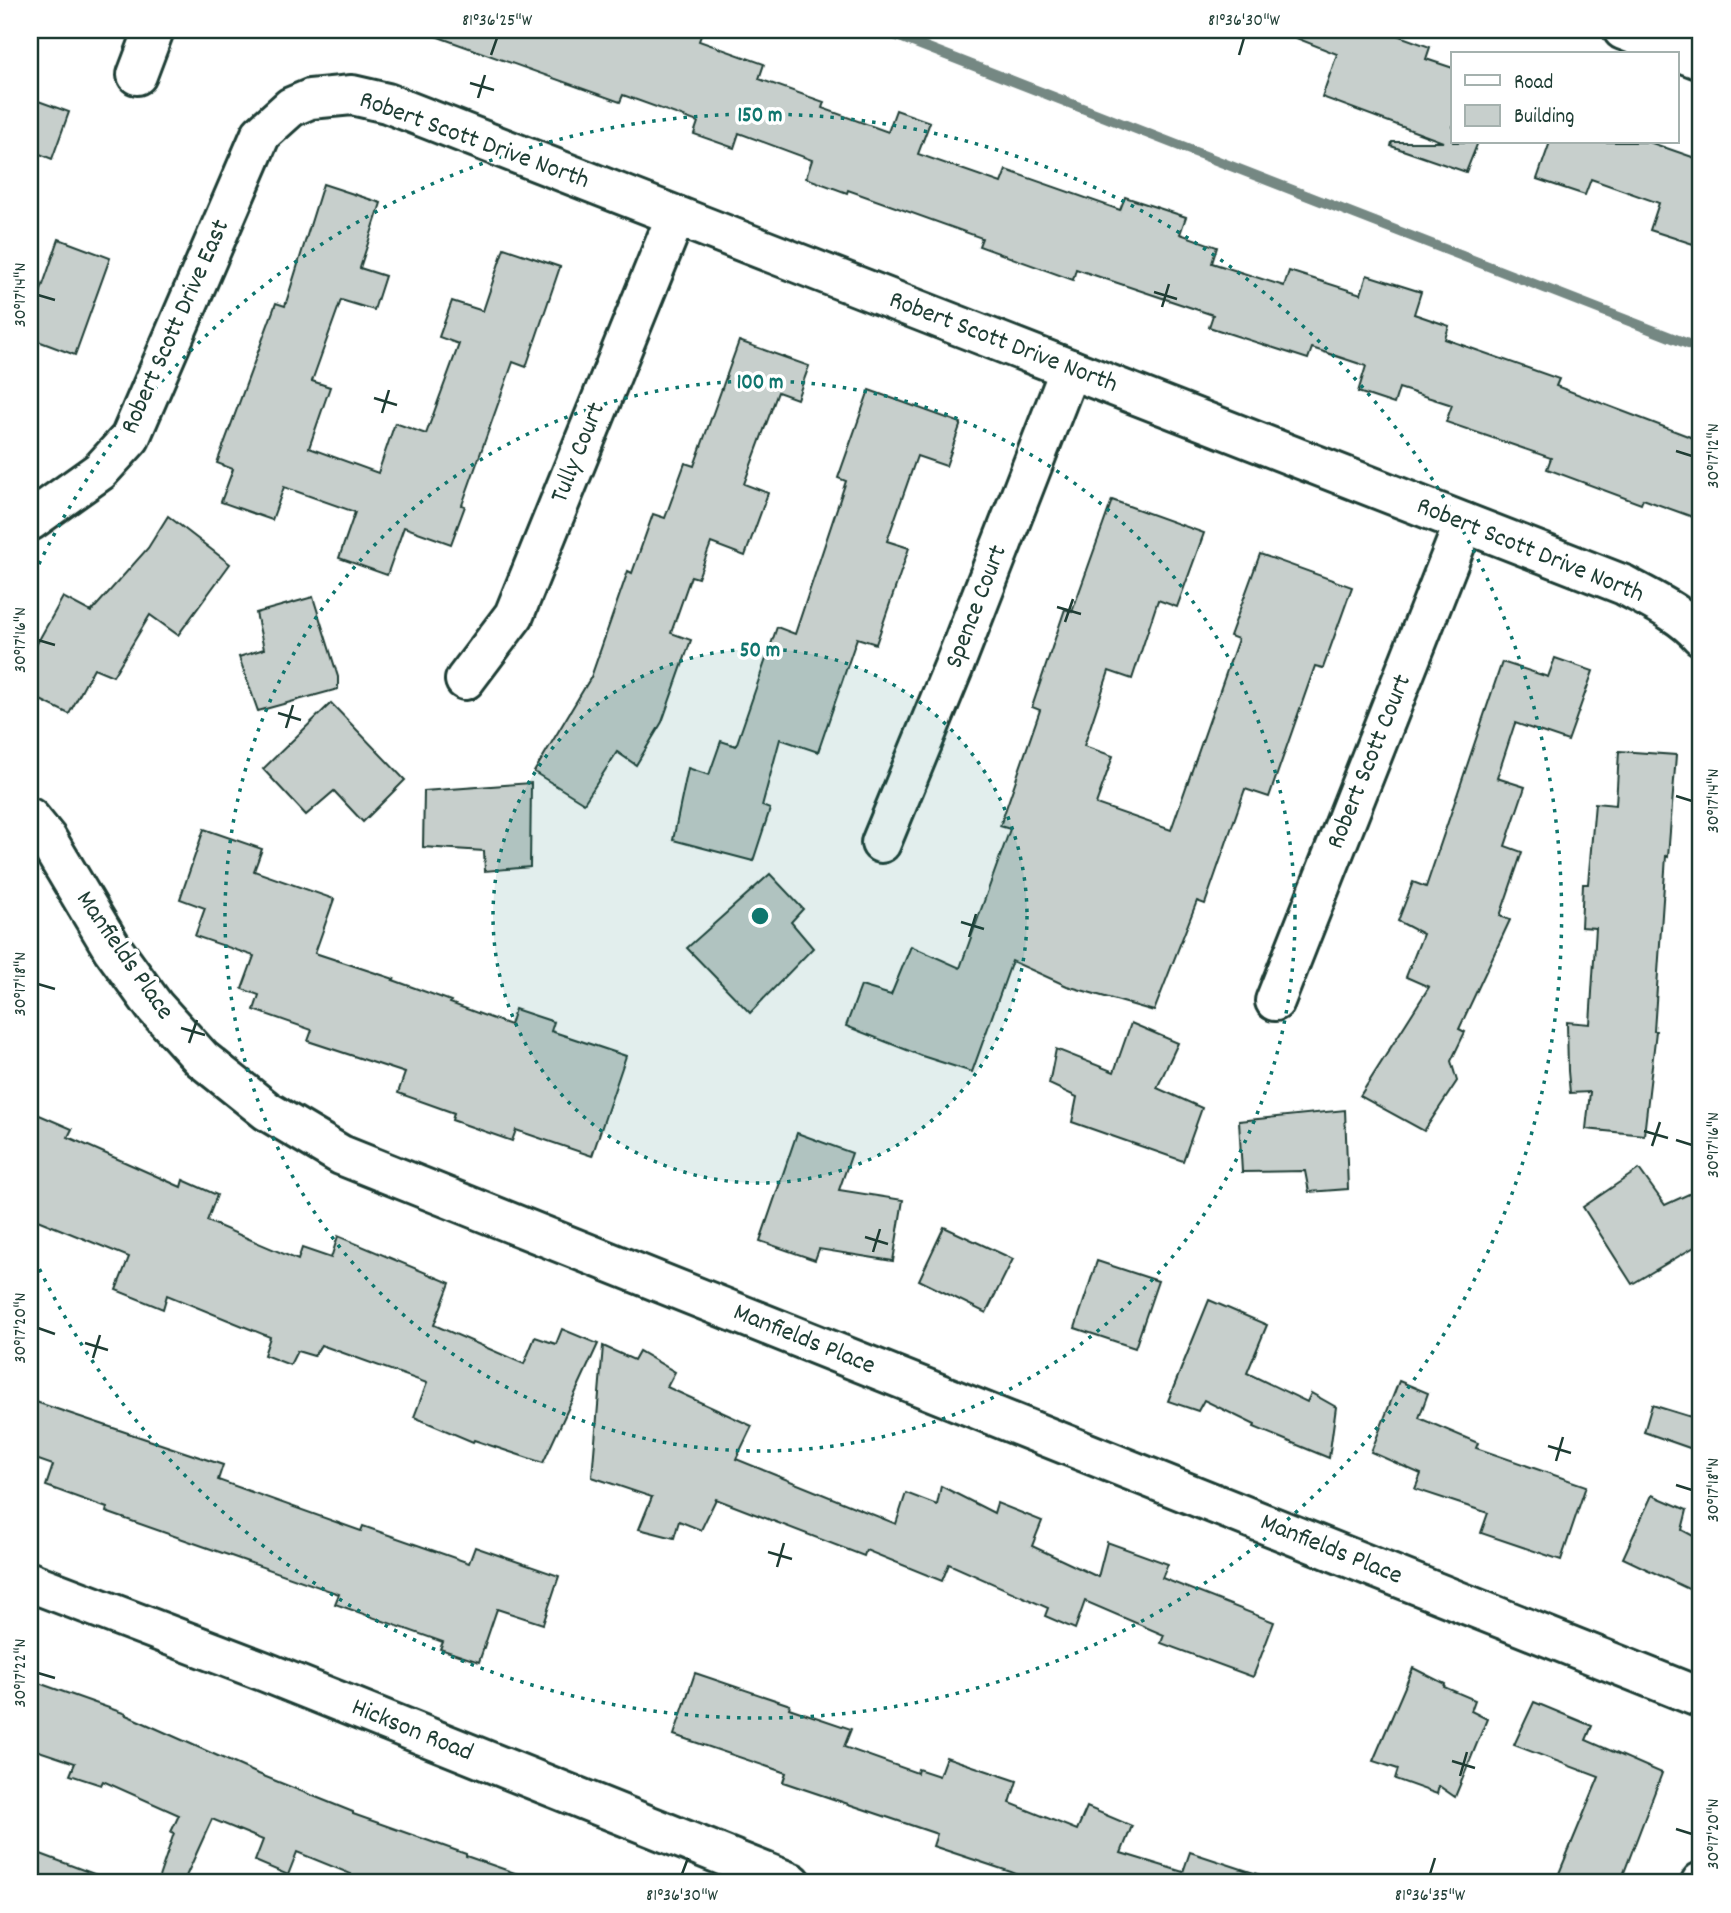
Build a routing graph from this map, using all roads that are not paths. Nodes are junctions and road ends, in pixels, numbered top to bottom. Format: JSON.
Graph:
{"nodes":[{"id":1,"x":154,"y":30,"type":"edge"},
{"id":2,"x":1623,"y":30,"type":"edge"},
{"id":3,"x":1701,"y":60,"type":"edge"},
{"id":4,"x":137,"y":75,"type":"dead end"},
{"id":5,"x":291,"y":107,"type":"joint"},
{"id":6,"x":676,"y":216,"type":"junction"},
{"id":7,"x":1070,"y":369,"type":"junction"},
{"id":8,"x":30,"y":521,"type":"edge"},
{"id":9,"x":1464,"y":523,"type":"junction"},
{"id":10,"x":1701,"y":636,"type":"edge"},
{"id":11,"x":465,"y":680,"type":"dead end"},
{"id":12,"x":30,"y":818,"type":"edge"},
{"id":13,"x":881,"y":843,"type":"dead end"},
{"id":14,"x":1275,"y":1001,"type":"dead end"},
{"id":15,"x":30,"y":1582,"type":"edge"},
{"id":16,"x":1701,"y":1698,"type":"edge"},
{"id":17,"x":792,"y":1883,"type":"edge"}],
"edges":[{"from":1,"to":4,"type":"street"},
{"from":2,"to":3,"type":"street"},
{"from":5,"to":6,"type":"street","name":"Robert Scott Drive North"},
{"from":5,"to":8,"type":"street","name":"Robert Scott Drive East"},
{"from":6,"to":7,"type":"street","name":"Robert Scott Drive North"},
{"from":6,"to":11,"type":"street","name":"Tully Court"},
{"from":7,"to":9,"type":"street","name":"Robert Scott Drive North"},
{"from":7,"to":13,"type":"street","name":"Spence Court"},
{"from":9,"to":10,"type":"street","name":"Robert Scott Drive North"},
{"from":9,"to":14,"type":"street","name":"Robert Scott Court"},
{"from":12,"to":16,"type":"street","name":"Manfields Place"},
{"from":15,"to":17,"type":"street","name":"Hickson Road"}]}
